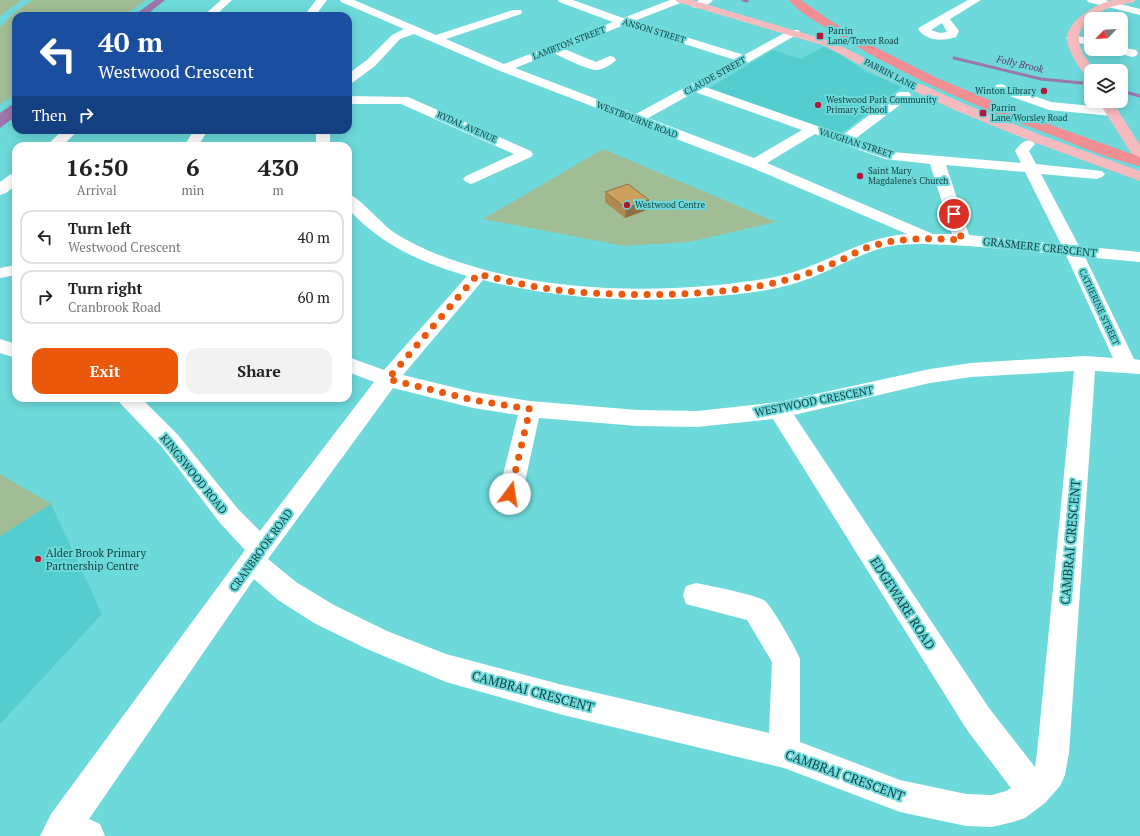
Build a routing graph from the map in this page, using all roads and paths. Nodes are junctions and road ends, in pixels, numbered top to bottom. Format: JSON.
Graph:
{"nodes":[{"id":1,"x":227,"y":0,"type":"edge"},
{"id":2,"x":322,"y":0,"type":"edge"},
{"id":3,"x":345,"y":0,"type":"edge"},
{"id":4,"x":563,"y":0,"type":"edge"},
{"id":5,"x":680,"y":0,"type":"edge"},
{"id":6,"x":794,"y":0,"type":"edge"},
{"id":7,"x":812,"y":0,"type":"edge"},
{"id":8,"x":976,"y":0,"type":"edge"},
{"id":9,"x":1092,"y":0,"type":"edge"},
{"id":10,"x":1130,"y":0,"type":"edge"},
{"id":11,"x":702,"y":2,"type":"edge"},
{"id":12,"x":1110,"y":4,"type":"junction"},
{"id":13,"x":213,"y":12,"type":"edge"},
{"id":14,"x":312,"y":12,"type":"edge"},
{"id":15,"x":517,"y":12,"type":"dead end"},
{"id":16,"x":1140,"y":12,"type":"edge"},
{"id":17,"x":944,"y":18,"type":"dead end"},
{"id":18,"x":624,"y":22,"type":"junction"},
{"id":19,"x":413,"y":30,"type":"junction"},
{"id":20,"x":794,"y":32,"type":"junction"},
{"id":21,"x":436,"y":38,"type":"junction"},
{"id":22,"x":1072,"y":38,"type":"junction"},
{"id":23,"x":1084,"y":41,"type":"edge"},
{"id":24,"x":554,"y":49,"type":"junction"},
{"id":25,"x":1128,"y":52,"type":"edge"},
{"id":26,"x":1132,"y":53,"type":"dead end"},
{"id":27,"x":746,"y":59,"type":"junction"},
{"id":28,"x":610,"y":60,"type":"dead end"},
{"id":29,"x":1085,"y":64,"type":"edge"},
{"id":30,"x":504,"y":68,"type":"junction"},
{"id":31,"x":352,"y":77,"type":"edge"},
{"id":32,"x":694,"y":87,"type":"junction"},
{"id":33,"x":1001,"y":88,"type":"dead end"},
{"id":34,"x":904,"y":94,"type":"dead end"},
{"id":35,"x":352,"y":100,"type":"edge"},
{"id":36,"x":1084,"y":106,"type":"edge"},
{"id":37,"x":1109,"y":108,"type":"edge"},
{"id":38,"x":635,"y":120,"type":"junction"},
{"id":39,"x":814,"y":129,"type":"junction"},
{"id":40,"x":67,"y":134,"type":"edge"},
{"id":41,"x":846,"y":140,"type":"junction"},
{"id":42,"x":58,"y":142,"type":"edge"},
{"id":43,"x":1028,"y":144,"type":"dead end"},
{"id":44,"x":1140,"y":149,"type":"edge"},
{"id":45,"x":1140,"y":156,"type":"edge"},
{"id":46,"x":937,"y":161,"type":"junction"},
{"id":47,"x":1140,"y":162,"type":"edge"},
{"id":48,"x":755,"y":164,"type":"junction"},
{"id":49,"x":1031,"y":169,"type":"junction"},
{"id":50,"x":1097,"y":174,"type":"dead end"},
{"id":51,"x":1140,"y":176,"type":"edge"},
{"id":52,"x":471,"y":179,"type":"dead end"},
{"id":53,"x":12,"y":180,"type":"edge"},
{"id":54,"x":0,"y":190,"type":"edge"},
{"id":55,"x":352,"y":203,"type":"edge"},
{"id":56,"x":931,"y":238,"type":"junction"},
{"id":57,"x":962,"y":240,"type":"junction"},
{"id":58,"x":1073,"y":251,"type":"junction"},
{"id":59,"x":1140,"y":257,"type":"edge"},
{"id":60,"x":12,"y":271,"type":"edge"},
{"id":61,"x":0,"y":274,"type":"edge"},
{"id":62,"x":478,"y":274,"type":"junction"},
{"id":63,"x":0,"y":346,"type":"edge"},
{"id":64,"x":12,"y":350,"type":"edge"},
{"id":65,"x":1085,"y":362,"type":"junction"},
{"id":66,"x":352,"y":366,"type":"edge"},
{"id":67,"x":1133,"y":366,"type":"edge"},
{"id":68,"x":388,"y":379,"type":"junction"},
{"id":69,"x":132,"y":402,"type":"edge"},
{"id":70,"x":530,"y":409,"type":"junction"},
{"id":71,"x":779,"y":410,"type":"junction"},
{"id":72,"x":510,"y":494,"type":"dead end"},
{"id":73,"x":257,"y":556,"type":"junction"},
{"id":74,"x":696,"y":595,"type":"dead end"},
{"id":75,"x":784,"y":752,"type":"junction"},
{"id":76,"x":1034,"y":792,"type":"junction"},
{"id":77,"x":69,"y":833,"type":"edge"}],
"edges":[{"from":1,"to":13,"type":"street"},
{"from":2,"to":14,"type":"street"},
{"from":3,"to":19,"type":"street","name":"WESTBOURNE ROAD"},
{"from":4,"to":18,"type":"street","name":"ANSON STREET"},
{"from":5,"to":11,"type":"main road","name":"PARRIN LANE"},
{"from":5,"to":18,"type":"street","name":"LAMBTON STREET"},
{"from":6,"to":47,"type":"highway"},
{"from":7,"to":44,"type":"highway"},
{"from":8,"to":17,"type":"street"},
{"from":9,"to":12,"type":"street"},
{"from":10,"to":12,"type":"main road"},
{"from":11,"to":20,"type":"main road","name":"PARRIN LANE"},
{"from":12,"to":16,"type":"street"},
{"from":12,"to":22,"type":"main road"},
{"from":15,"to":21,"type":"street"},
{"from":18,"to":24,"type":"street","name":"LAMBTON STREET"},
{"from":18,"to":27,"type":"street","name":"ANSON STREET"},
{"from":19,"to":21,"type":"street","name":"WESTBOURNE ROAD"},
{"from":19,"to":31,"type":"street"},
{"from":20,"to":27,"type":"street","name":"CLAUDE STREET"},
{"from":20,"to":51,"type":"main road","name":"PARRIN LANE"},
{"from":21,"to":30,"type":"street","name":"WESTBOURNE ROAD"},
{"from":22,"to":23,"type":"street"},
{"from":22,"to":29,"type":"main road"},
{"from":24,"to":28,"type":"street"},
{"from":24,"to":30,"type":"street","name":"LAMBTON STREET"},
{"from":25,"to":26,"type":"street"},
{"from":27,"to":32,"type":"street","name":"CLAUDE STREET"},
{"from":30,"to":38,"type":"street","name":"WESTBOURNE ROAD"},
{"from":32,"to":38,"type":"street","name":"CLAUDE STREET"},
{"from":32,"to":39,"type":"street","name":"VAUGHAN STREET"},
{"from":33,"to":36,"type":"street"},
{"from":34,"to":41,"type":"street"},
{"from":35,"to":52,"type":"street","name":"RYDAL AVENUE"},
{"from":37,"to":45,"type":"main road"},
{"from":38,"to":48,"type":"street","name":"WESTBOURNE ROAD"},
{"from":39,"to":41,"type":"street","name":"VAUGHAN STREET"},
{"from":39,"to":48,"type":"street"},
{"from":40,"to":42,"type":"street"},
{"from":41,"to":46,"type":"street","name":"VAUGHAN STREET"},
{"from":43,"to":49,"type":"street","name":"CATHERINE STREET"},
{"from":46,"to":49,"type":"street","name":"VAUGHAN STREET"},
{"from":46,"to":57,"type":"street"},
{"from":48,"to":56,"type":"street","name":"WESTBOURNE ROAD"},
{"from":49,"to":50,"type":"street","name":"VAUGHAN STREET"},
{"from":49,"to":58,"type":"street","name":"CATHERINE STREET"},
{"from":53,"to":54,"type":"street"},
{"from":55,"to":62,"type":"street","name":"GRASMERE CRESCENT"},
{"from":56,"to":57,"type":"street","name":"GRASMERE CRESCENT"},
{"from":56,"to":62,"type":"street","name":"GRASMERE CRESCENT"},
{"from":57,"to":58,"type":"street","name":"GRASMERE CRESCENT"},
{"from":58,"to":59,"type":"street","name":"GRASMERE CRESCENT"},
{"from":58,"to":67,"type":"street","name":"CATHERINE STREET"},
{"from":60,"to":61,"type":"street"},
{"from":62,"to":68,"type":"street","name":"CRANBROOK ROAD"},
{"from":63,"to":64,"type":"street"},
{"from":65,"to":67,"type":"street","name":"WESTWOOD CRESCENT"},
{"from":65,"to":71,"type":"street","name":"WESTWOOD CRESCENT"},
{"from":65,"to":76,"type":"street","name":"CAMBRAI CRESCENT"},
{"from":66,"to":68,"type":"street","name":"WESTWOOD CRESCENT"},
{"from":68,"to":70,"type":"street","name":"WESTWOOD CRESCENT"},
{"from":68,"to":73,"type":"street","name":"CRANBROOK ROAD"},
{"from":69,"to":73,"type":"street","name":"KINGSWOOD ROAD"},
{"from":70,"to":71,"type":"street","name":"WESTWOOD CRESCENT"},
{"from":70,"to":72,"type":"street"},
{"from":71,"to":76,"type":"street","name":"EDGEWARE ROAD"},
{"from":73,"to":75,"type":"street","name":"CAMBRAI CRESCENT"},
{"from":73,"to":77,"type":"street","name":"CRANBROOK ROAD"},
{"from":74,"to":75,"type":"street"},
{"from":75,"to":76,"type":"street","name":"CAMBRAI CRESCENT"}]}
